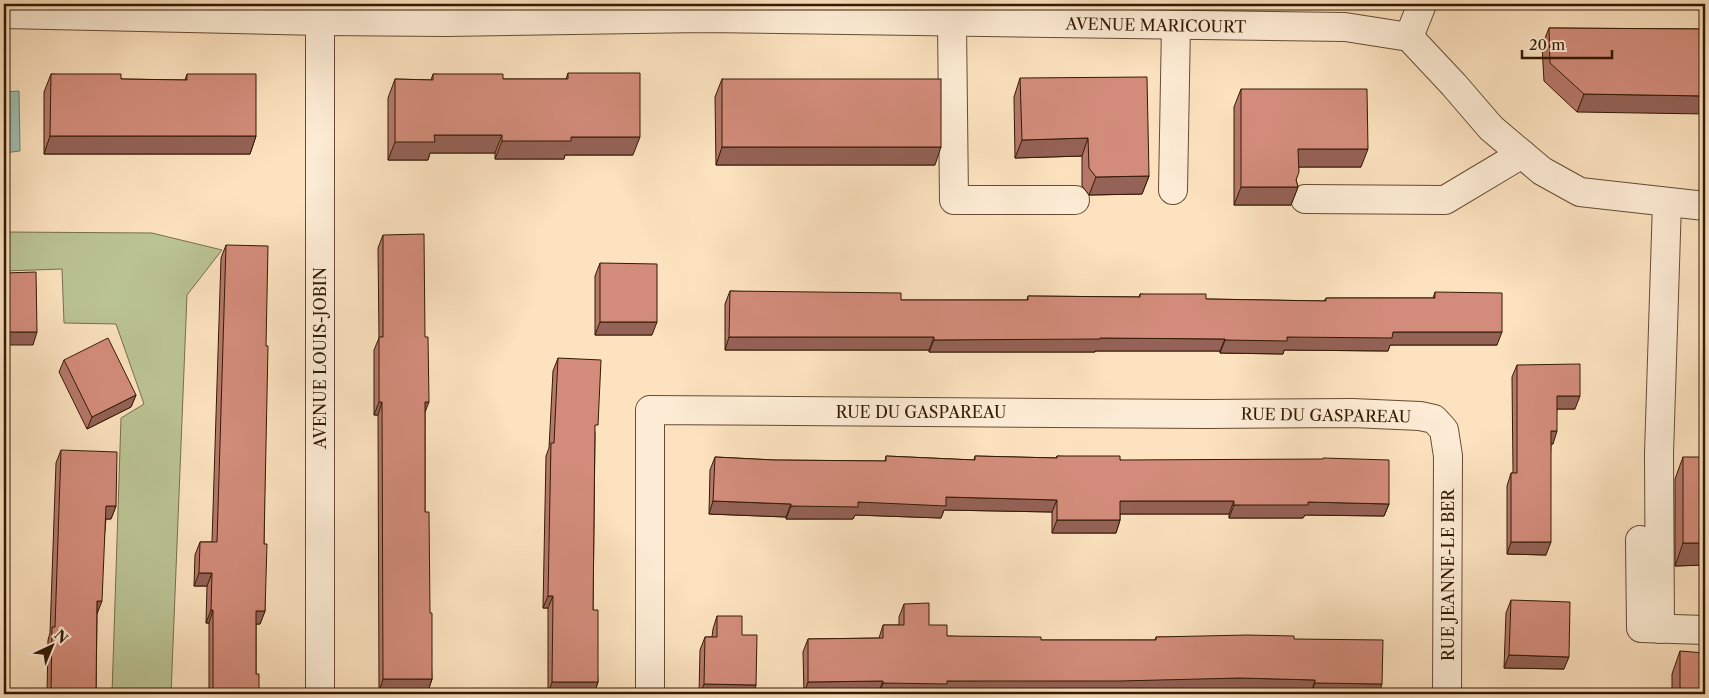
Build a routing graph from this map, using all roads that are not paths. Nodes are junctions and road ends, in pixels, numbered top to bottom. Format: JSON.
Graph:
{"nodes":[{"id":1,"x":4,"y":4,"type":"edge"},
{"id":2,"x":1422,"y":4,"type":"edge"},
{"id":3,"x":703,"y":11,"type":"edge"},
{"id":4,"x":320,"y":12,"type":"edge"},
{"id":5,"x":899,"y":13,"type":"edge"},
{"id":6,"x":4,"y":14,"type":"edge"},
{"id":7,"x":1262,"y":15,"type":"edge"},
{"id":8,"x":952,"y":23,"type":"junction"},
{"id":9,"x":1176,"y":25,"type":"junction"},
{"id":10,"x":1409,"y":37,"type":"junction"},
{"id":11,"x":1522,"y":154,"type":"junction"},
{"id":12,"x":1173,"y":190,"type":"dead end"},
{"id":13,"x":1305,"y":199,"type":"dead end"},
{"id":14,"x":1075,"y":200,"type":"dead end"},
{"id":15,"x":1667,"y":202,"type":"junction"},
{"id":16,"x":1705,"y":206,"type":"edge"},
{"id":17,"x":1448,"y":456,"type":"joint"},
{"id":18,"x":1640,"y":540,"type":"dead end"},
{"id":19,"x":1660,"y":628,"type":"junction"},
{"id":20,"x":1705,"y":630,"type":"edge"},
{"id":21,"x":320,"y":694,"type":"edge"},
{"id":22,"x":650,"y":694,"type":"edge"},
{"id":23,"x":1447,"y":694,"type":"edge"}],
"edges":[{"from":1,"to":6,"type":"street"},
{"from":2,"to":10,"type":"street"},
{"from":3,"to":4,"type":"street","name":"AVENUE MARICOURT"},
{"from":3,"to":5,"type":"street","name":"AVENUE MARICOURT"},
{"from":4,"to":6,"type":"street","name":"AVENUE MARICOURT"},
{"from":4,"to":21,"type":"street","name":"AVENUE LOUIS-JOBIN"},
{"from":5,"to":8,"type":"street","name":"AVENUE MARICOURT"},
{"from":7,"to":9,"type":"street","name":"AVENUE MARICOURT"},
{"from":7,"to":10,"type":"street","name":"AVENUE MARICOURT"},
{"from":8,"to":9,"type":"street","name":"AVENUE MARICOURT"},
{"from":8,"to":14,"type":"street"},
{"from":9,"to":12,"type":"street"},
{"from":10,"to":11,"type":"street"},
{"from":11,"to":13,"type":"street"},
{"from":11,"to":15,"type":"street"},
{"from":15,"to":16,"type":"street"},
{"from":15,"to":19,"type":"street"},
{"from":17,"to":22,"type":"street","name":"RUE DU GASPAREAU"},
{"from":17,"to":23,"type":"street","name":"RUE JEANNE-LE BER"},
{"from":18,"to":19,"type":"street"},
{"from":19,"to":20,"type":"street"}]}
